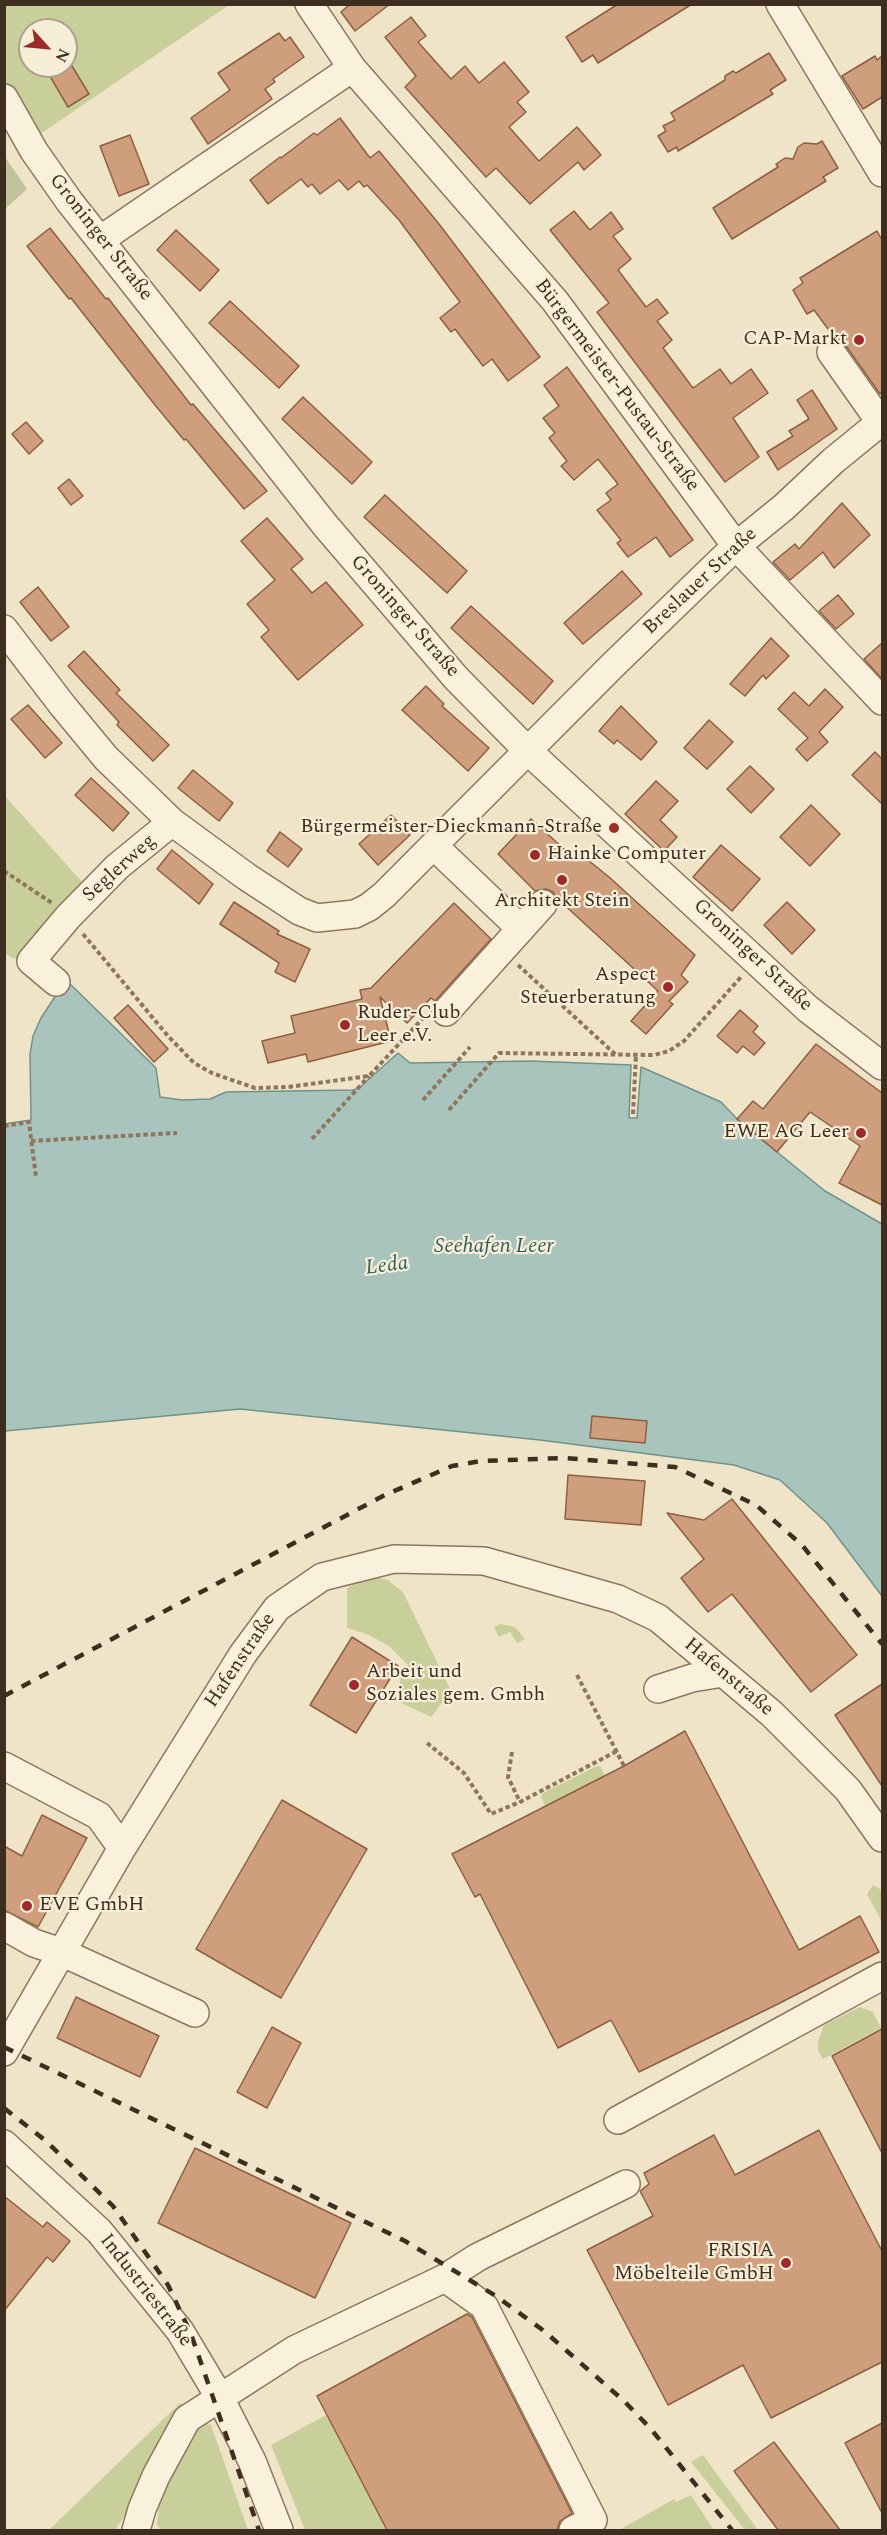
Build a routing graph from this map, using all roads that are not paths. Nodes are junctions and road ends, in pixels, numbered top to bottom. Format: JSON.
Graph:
{"nodes":[{"id":1,"x":309,"y":4,"type":"edge"},
{"id":2,"x":780,"y":4,"type":"edge"},
{"id":3,"x":352,"y":68,"type":"junction"},
{"id":4,"x":6,"y":105,"type":"edge"},
{"id":5,"x":882,"y":173,"type":"edge"},
{"id":6,"x":100,"y":240,"type":"junction"},
{"id":7,"x":831,"y":352,"type":"dead end"},
{"id":8,"x":882,"y":422,"type":"edge"},
{"id":9,"x":736,"y":546,"type":"junction"},
{"id":10,"x":4,"y":628,"type":"edge"},
{"id":11,"x":882,"y":701,"type":"edge"},
{"id":12,"x":529,"y":752,"type":"junction"},
{"id":13,"x":172,"y":822,"type":"junction"},
{"id":14,"x":434,"y":846,"type":"junction"},
{"id":15,"x":543,"y":904,"type":"dead end"},
{"id":16,"x":521,"y":929,"type":"junction"},
{"id":17,"x":56,"y":982,"type":"dead end"},
{"id":18,"x":446,"y":1012,"type":"road end"},
{"id":19,"x":882,"y":1066,"type":"edge"},
{"id":20,"x":723,"y":1673,"type":"junction"},
{"id":21,"x":658,"y":1689,"type":"dead end"},
{"id":22,"x":4,"y":1766,"type":"edge"},
{"id":23,"x":882,"y":1838,"type":"edge"},
{"id":24,"x":122,"y":1848,"type":"junction"},
{"id":25,"x":4,"y":1926,"type":"edge"},
{"id":26,"x":61,"y":1952,"type":"junction"},
{"id":27,"x":882,"y":1976,"type":"edge"},
{"id":28,"x":195,"y":2013,"type":"dead end"},
{"id":29,"x":4,"y":2052,"type":"edge"},
{"id":30,"x":618,"y":2120,"type":"dead end"},
{"id":31,"x":4,"y":2144,"type":"edge"},
{"id":32,"x":626,"y":2184,"type":"dead end"},
{"id":33,"x":446,"y":2278,"type":"junction"},
{"id":34,"x":220,"y":2398,"type":"junction"},
{"id":35,"x":136,"y":2530,"type":"edge"},
{"id":36,"x":279,"y":2530,"type":"edge"},
{"id":37,"x":573,"y":2530,"type":"edge"}],
"edges":[{"from":1,"to":3,"type":"street","name":"Bürgermeister-Pustau-Straße"},
{"from":2,"to":5,"type":"street"},
{"from":3,"to":6,"type":"street"},
{"from":3,"to":9,"type":"street","name":"Bürgermeister-Pustau-Straße"},
{"from":4,"to":6,"type":"street","name":"Groninger Straße"},
{"from":6,"to":12,"type":"street","name":"Groninger Straße"},
{"from":7,"to":8,"type":"street"},
{"from":8,"to":9,"type":"street","name":"Breslauer Straße"},
{"from":9,"to":11,"type":"street","name":"Bürgermeister-Pustau-Straße"},
{"from":9,"to":12,"type":"street","name":"Breslauer Straße"},
{"from":10,"to":13,"type":"street"},
{"from":12,"to":14,"type":"street"},
{"from":12,"to":19,"type":"street","name":"Groninger Straße"},
{"from":13,"to":14,"type":"street"},
{"from":13,"to":17,"type":"street","name":"Seglerweg"},
{"from":14,"to":16,"type":"street"},
{"from":15,"to":16,"type":"street"},
{"from":16,"to":18,"type":"street"},
{"from":20,"to":21,"type":"street"},
{"from":20,"to":23,"type":"street","name":"Hafenstraße"},
{"from":20,"to":24,"type":"street","name":"Hafenstraße"},
{"from":22,"to":24,"type":"street"},
{"from":24,"to":26,"type":"street","name":"Hafenstraße"},
{"from":25,"to":26,"type":"street"},
{"from":26,"to":28,"type":"street"},
{"from":26,"to":29,"type":"street","name":"Hafenstraße"},
{"from":27,"to":30,"type":"street"},
{"from":31,"to":34,"type":"street","name":"Industriestraße"},
{"from":32,"to":33,"type":"street"},
{"from":33,"to":34,"type":"street"},
{"from":33,"to":37,"type":"street"},
{"from":34,"to":35,"type":"street"},
{"from":34,"to":36,"type":"street","name":"Industriestraße"}]}
